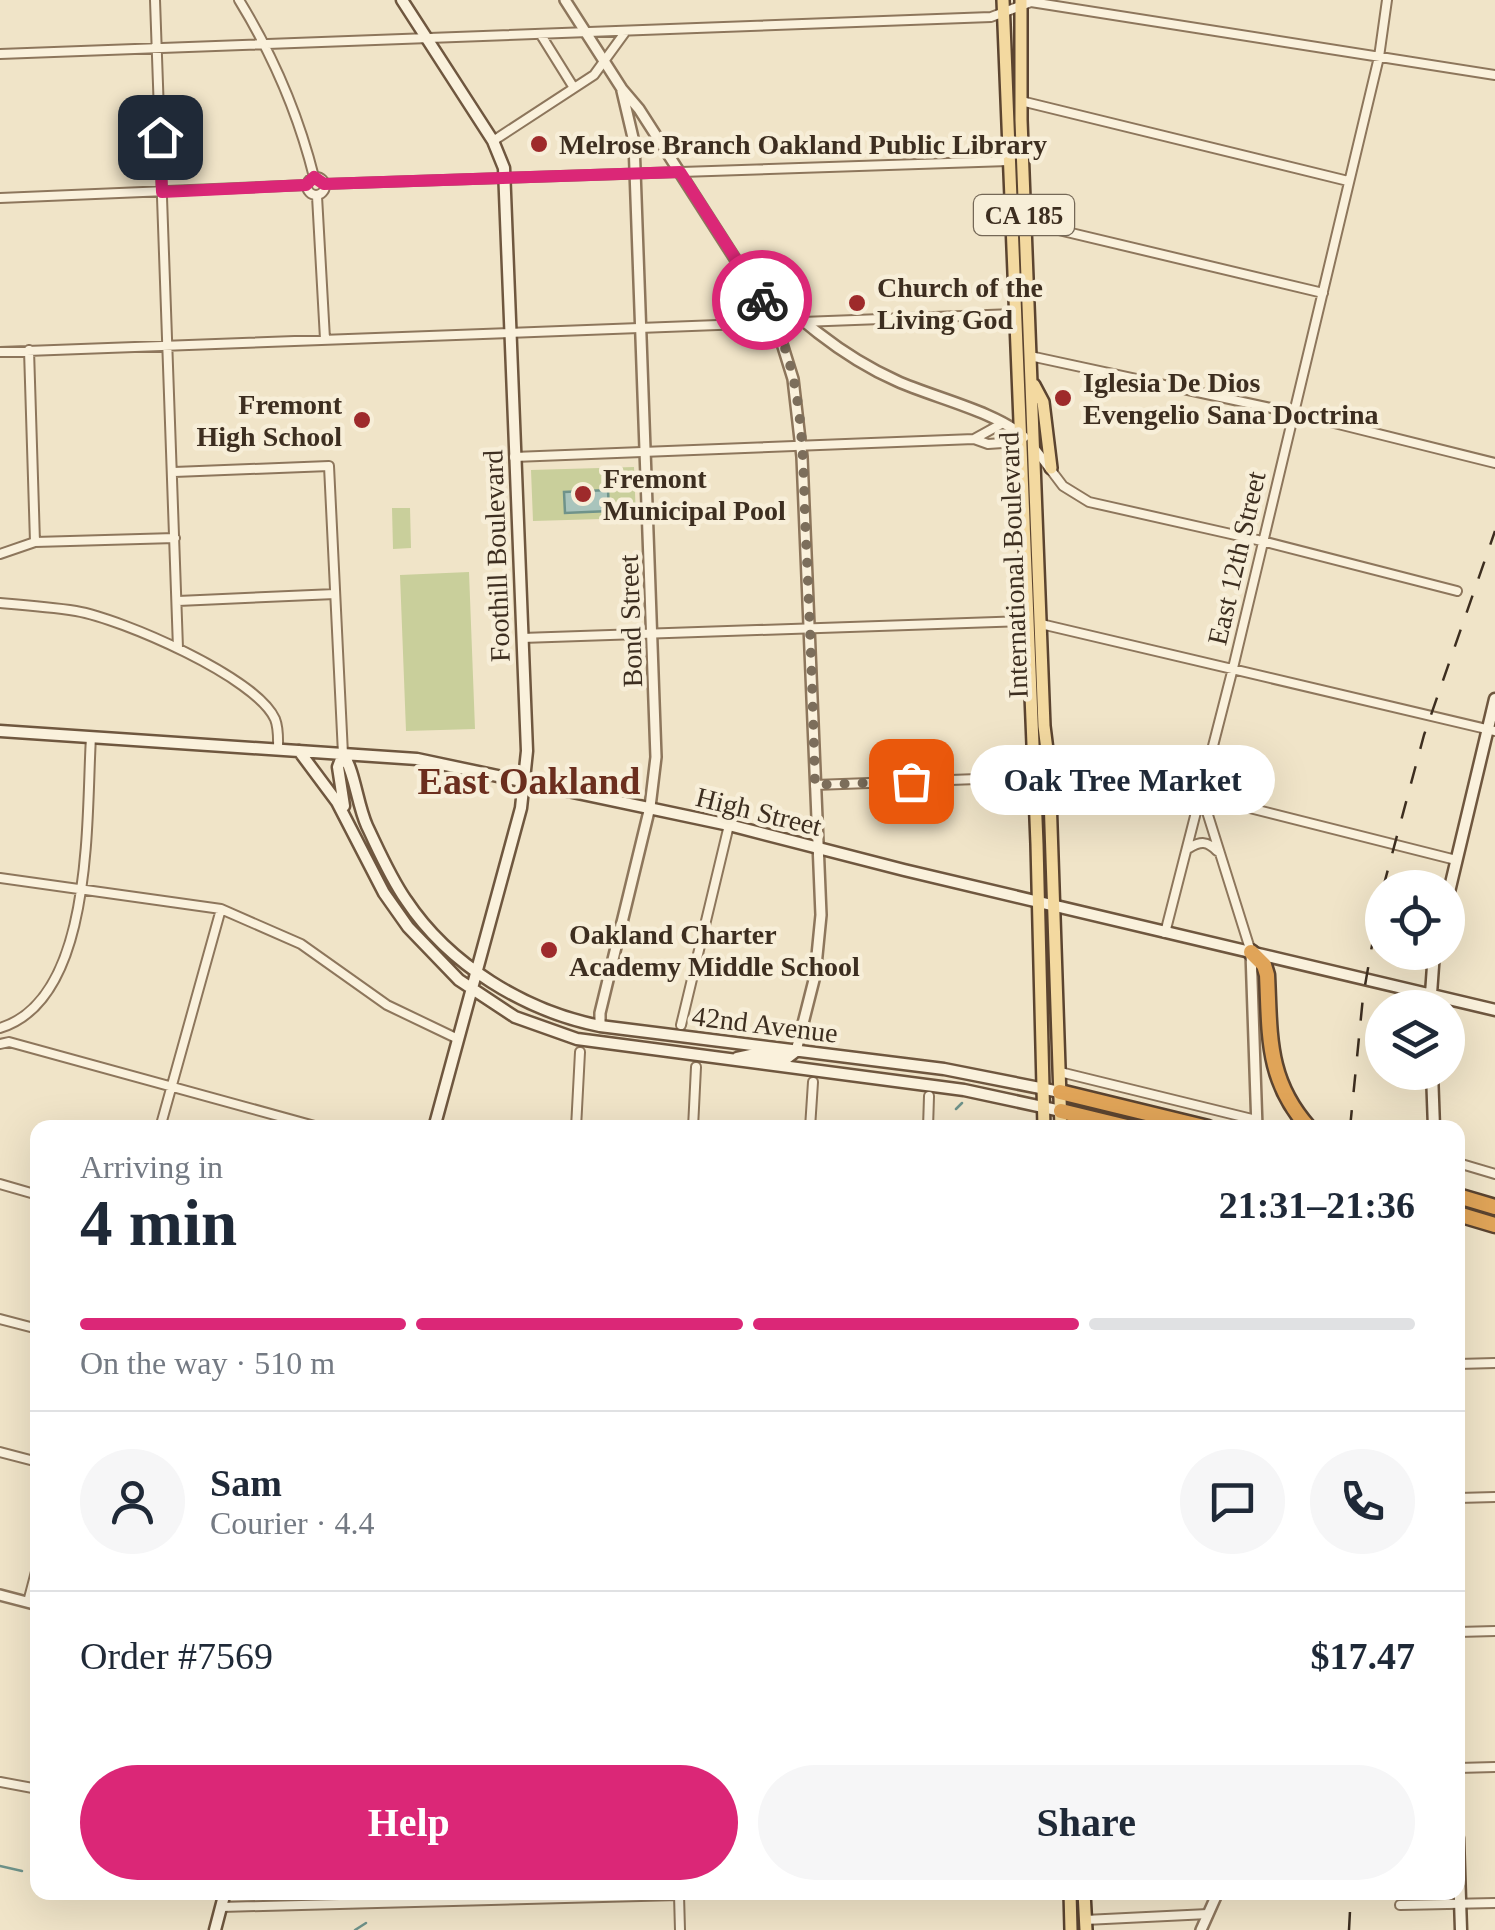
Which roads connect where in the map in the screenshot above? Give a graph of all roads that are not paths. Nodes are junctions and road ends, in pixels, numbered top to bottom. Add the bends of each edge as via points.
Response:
1 (155, 0) edge
2 (239, 0) edge
3 (402, 0) edge
4 (564, 0) edge
5 (1388, 0) edge
6 (1021, 3) edge
7 (1003, 6) edge
8 (626, 30) junction
9 (585, 32) junction
10 (541, 35) junction
11 (428, 40) junction
12 (266, 44) junction
13 (158, 48) junction
14 (0, 54) edge
15 (1379, 57) junction
16 (604, 61) junction
17 (1495, 75) edge
18 (574, 88) junction
19 (622, 88) junction
20 (1021, 102) junction
21 (493, 141) junction
22 (1008, 160) junction
23 (680, 172) junction
24 (635, 174) junction
25 (314, 177) junction
26 (505, 179) junction
27 (1348, 181) junction
28 (324, 184) junction
29 (306, 185) junction
30 (162, 192) junction
31 (317, 196) junction
32 (0, 198) edge
33 (1025, 222) junction
34 (736, 260) junction
35 (1323, 293) junction
36 (1014, 314) junction
37 (799, 320) junction
38 (775, 321) junction
39 (642, 326) junction
40 (510, 331) junction
41 (325, 339) junction
42 (168, 345) junction
43 (29, 350) junction
44 (0, 352) edge
45 (1030, 356) junction
46 (1031, 380) junction
47 (1294, 413) junction
48 (1003, 423) junction
49 (1019, 437) junction
50 (974, 439) junction
51 (801, 445) junction
52 (1034, 446) junction
53 (644, 453) junction
54 (514, 457) junction
55 (1495, 463) edge
56 (1051, 468) junction
57 (174, 472) junction
58 (175, 538) junction
59 (1262, 541) junction
60 (35, 542) junction
61 (0, 554) edge
62 (1456, 592) dead end
63 (334, 594) junction
64 (178, 601) junction
65 (0, 603) edge
66 (1026, 622) junction
67 (1040, 624) junction
68 (810, 629) junction
69 (654, 635) junction
70 (522, 638) junction
71 (178, 648) junction
72 (1234, 668) junction
73 (1495, 698) edge
74 (1491, 730) edge
75 (0, 731) edge
76 (91, 737) junction
77 (278, 750) junction
78 (299, 751) junction
79 (343, 754) junction
80 (1050, 766) junction
81 (1034, 777) junction
82 (526, 782) junction
83 (815, 785) junction
84 (1202, 796) junction
85 (650, 807) junction
86 (728, 825) junction
87 (353, 831) junction
88 (1189, 848) junction
89 (818, 849) junction
90 (1220, 854) junction
91 (1456, 860) junction
92 (1454, 870) edge
93 (0, 878) edge
94 (82, 888) junction
95 (1036, 902) junction
96 (1053, 906) junction
97 (220, 908) junction
98 (1165, 933) junction
99 (1251, 952) junction
100 (476, 970) junction
101 (471, 989) junction
102 (1412, 990) edge
103 (1465, 1003) edge
104 (1495, 1010) edge
105 (681, 1025) dead end
106 (600, 1026) junction
107 (4, 1027) edge
108 (458, 1039) junction
109 (5, 1043) edge
110 (624, 1047) junction
111 (796, 1051) junction
112 (580, 1052) dead end
113 (731, 1060) junction
114 (696, 1067) dead end
115 (1060, 1072) junction
116 (813, 1082) dead end
117 (172, 1087) junction
118 (1042, 1088) junction
119 (1433, 1090) edge
120 (1060, 1092) junction
121 (929, 1096) dead end
122 (1043, 1106) junction
123 (1061, 1111) junction
124 (162, 1120) edge
125 (293, 1120) edge
126 (436, 1120) edge
127 (576, 1120) edge
128 (694, 1120) edge
129 (811, 1120) edge
130 (928, 1120) edge
131 (1044, 1120) edge
132 (1061, 1120) edge
133 (1098, 1120) edge
134 (1175, 1120) edge
135 (1242, 1120) edge
136 (1257, 1120) edge
137 (1302, 1120) edge
138 (1434, 1120) edge
139 (1465, 1165) edge
140 (1495, 1174) edge
141 (0, 1184) edge
142 (30, 1192) edge
143 (1465, 1198) edge
144 (1495, 1207) edge
145 (1465, 1216) edge
146 (1495, 1225) edge
147 (0, 1319) edge
148 (30, 1327) edge
149 (1495, 1362) edge
150 (1465, 1364) edge
151 (0, 1452) edge
152 (30, 1460) edge
153 (1495, 1497) edge
154 (1465, 1498) edge
155 (0, 1594) edge
156 (30, 1603) edge
157 (1495, 1631) edge
158 (1465, 1632) edge
159 (1495, 1767) edge
160 (1465, 1768) edge
161 (0, 1782) edge
162 (30, 1788) edge
163 (223, 1900) edge
164 (468, 1900) edge
165 (679, 1900) edge
166 (1070, 1900) edge
167 (1084, 1900) edge
168 (1214, 1900) edge
169 (1460, 1900) edge
170 (1495, 1903) edge
171 (1460, 1904) junction
172 (1400, 1906) dead end
173 (221, 1907) junction
174 (1208, 1914) junction
175 (1085, 1925) edge
176 (214, 1930) edge
177 (680, 1930) edge
178 (1071, 1930) edge
179 (1201, 1930) edge
180 (1461, 1930) edge

1 - 13 street
2 - 12 street
3 - 11 main road, Foothill Boulevard
4 - 9 street
5 - 15 street, East 12th Street
6 - 7 street
6 - 15 street
6 - 20 main road, International Boulevard / CA 185
7 - 8 street via 990,17
7 - 22 main road, International Boulevard / CA 185
8 - 9 street
8 - 16 street
9 - 10 street
9 - 16 street
10 - 11 street
10 - 18 street
11 - 12 street
11 - 21 main road, Foothill Boulevard
12 - 13 street
12 - 25 street via 299,119
13 - 14 street
13 - 30 street
15 - 17 street
15 - 27 street, East 12th Street
16 - 18 street
16 - 19 street
18 - 21 street
19 - 23 street
19 - 24 street, Bond Street
20 - 27 street
20 - 33 main road, International Boulevard / CA 185
21 - 26 main road, Foothill Boulevard
22 - 23 street
22 - 36 main road, International Boulevard / CA 185
23 - 24 street
23 - 34 street
24 - 26 street
24 - 39 street, Bond Street
25 - 28 street
25 - 29 street
26 - 28 street
26 - 40 main road, Foothill Boulevard
27 - 35 street, East 12th Street
28 - 31 street
29 - 30 street
29 - 31 street
30 - 32 street
30 - 42 street
31 - 41 street
33 - 35 street
33 - 45 main road, International Boulevard / CA 185
34 - 37 street
34 - 38 street
35 - 47 street, East 12th Street
36 - 37 street
36 - 49 main road, International Boulevard / CA 185
37 - 38 street
37 - 48 street via 896,381
38 - 39 street
38 - 51 street via 793,379
39 - 40 street
39 - 53 street, Bond Street
40 - 41 street
40 - 54 main road, Foothill Boulevard
41 - 42 street
42 - 43 street
42 - 57 street
43 - 44 street
43 - 60 street
45 - 46 main road, International Boulevard / CA 185
45 - 47 street
46 - 52 main road, International Boulevard / CA 185
46 - 56 main road via 1043,402
47 - 55 street
47 - 59 street, East 12th Street
48 - 49 street
48 - 50 street
49 - 50 street via 988,444
49 - 52 street
49 - 66 main road, International Boulevard / CA 185
50 - 51 street
51 - 53 street
51 - 68 street
52 - 56 street
52 - 67 main road, International Boulevard / CA 185
53 - 54 street
53 - 69 street, Bond Street
54 - 70 main road, Foothill Boulevard
56 - 59 street via 1063,486 1089,502
57 - 58 street
57 - 63 street via 329,466
58 - 60 street
58 - 64 street
59 - 62 street
59 - 72 street, East 12th Street
60 - 61 street
63 - 64 street
63 - 79 street
64 - 71 street
65 - 71 street via 80,612
66 - 68 street
66 - 81 main road, International Boulevard / CA 185
67 - 72 street
67 - 80 main road, International Boulevard / CA 185
68 - 69 street
68 - 83 street
69 - 70 street
69 - 85 street, Bond Street
70 - 82 main road, Foothill Boulevard
71 - 77 street via 255,695 275,719
72 - 74 street
72 - 84 street, East 12th Street
73 - 74 main road
74 - 91 main road
75 - 76 main road, High Street
76 - 77 main road, High Street
76 - 94 street
77 - 78 main road, High Street
78 - 79 main road, High Street
78 - 87 main road
79 - 82 main road, High Street via 417,758
79 - 87 main road via 338,782
79 - 100 main road, 42nd Avenue via 396,885 431,932
80 - 84 street
80 - 96 main road, International Boulevard / CA 185
81 - 83 street
81 - 95 main road, International Boulevard / CA 185
82 - 85 main road, High Street
82 - 100 main road, Foothill Boulevard
83 - 89 street
84 - 88 street, East 12th Street
84 - 90 street
84 - 91 street
85 - 86 main road, High Street
85 - 106 street, Bond Street
86 - 89 main road, High Street
86 - 105 street
87 - 101 main road, 42nd Avenue via 408,927
88 - 90 street via 1208,843
88 - 98 street, East 12th Street
89 - 95 main road, High Street
89 - 111 street via 820,947
90 - 99 street
91 - 92 main road
93 - 94 street
94 - 97 street
94 - 107 street via 72,945 58,973 39,1001
95 - 96 main road, High Street
95 - 118 main road, International Boulevard / CA 185
96 - 98 main road, High Street
96 - 115 main road, International Boulevard / CA 185
97 - 108 street via 301,944 386,1005
97 - 117 street
98 - 99 main road, High Street
99 - 102 main road, High Street
99 - 136 street
99 - 137 highway via 1267,975 1279,1084
100 - 101 main road, Foothill Boulevard
100 - 106 main road, 42nd Avenue via 534,1006
101 - 108 main road, Foothill Boulevard
101 - 110 main road, 42nd Avenue via 534,1025
103 - 104 main road, High Street
106 - 110 main road via 605,1038
106 - 111 main road, 42nd Avenue
107 - 109 street
108 - 126 main road, Foothill Boulevard
109 - 117 street
110 - 113 main road, 42nd Avenue
111 - 113 main road via 787,1058
111 - 118 main road, 42nd Avenue via 956,1070
112 - 127 street
113 - 122 main road, 42nd Avenue
114 - 128 street
115 - 120 main road, International Boulevard / CA 185
115 - 135 street
116 - 129 street
117 - 124 street
117 - 125 street
118 - 120 main road, 42nd Avenue
118 - 122 main road, International Boulevard / CA 185
119 - 138 main road
120 - 123 main road, International Boulevard
120 - 134 highway
121 - 130 street
122 - 123 main road, 42nd Avenue
122 - 131 main road, International Boulevard
123 - 132 main road, International Boulevard
123 - 133 highway
139 - 140 street
141 - 142 street
143 - 144 highway
145 - 146 highway
147 - 148 street
149 - 150 street
151 - 152 street
153 - 154 street
155 - 156 street
157 - 158 street
159 - 160 street
161 - 162 street
163 - 173 main road
164 - 173 street
165 - 177 street
166 - 178 main road
167 - 175 main road
168 - 174 street
169 - 171 main road
170 - 171 street
171 - 172 street
171 - 180 main road
173 - 176 main road
174 - 175 street
174 - 179 street

